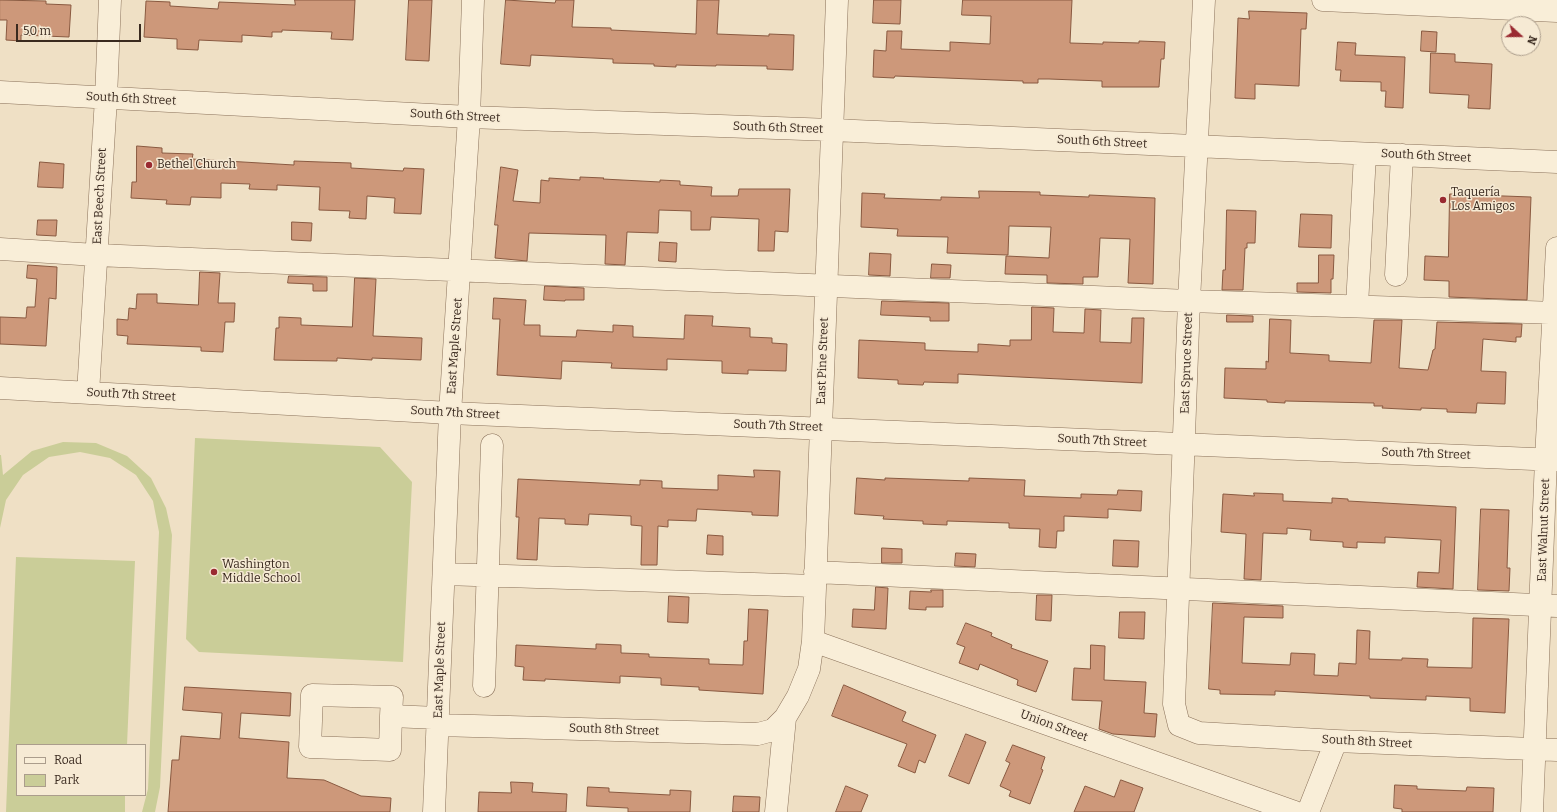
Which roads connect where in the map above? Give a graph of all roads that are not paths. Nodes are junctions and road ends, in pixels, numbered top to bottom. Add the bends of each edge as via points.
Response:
1 (110, 0) edge
2 (473, 0) edge
3 (837, 0) edge
4 (1204, 0) edge
5 (1322, 0) edge
6 (1557, 10) edge
7 (0, 92) edge
8 (106, 98) junction
9 (469, 117) junction
10 (832, 130) junction
11 (1196, 146) junction
12 (1365, 154) junction
13 (1402, 155) junction
14 (1557, 162) edge
15 (1557, 248) edge
16 (0, 249) edge
17 (96, 255) junction
18 (459, 270) junction
19 (1396, 275) dead end
20 (826, 286) junction
21 (1189, 301) junction
22 (1358, 306) junction
23 (1555, 313) edge
24 (0, 388) edge
25 (88, 393) junction
26 (450, 413) junction
27 (821, 428) junction
28 (1184, 444) junction
29 (492, 445) dead end
30 (1552, 460) edge
31 (444, 574) junction
32 (488, 576) junction
33 (815, 579) junction
34 (1178, 588) junction
35 (1549, 606) edge
36 (813, 640) junction
37 (484, 686) dead end
38 (391, 716) dead end
39 (785, 718) junction
40 (438, 721) junction
41 (1179, 725) joint
42 (1336, 741) junction
43 (1535, 750) junction
44 (1557, 750) edge
45 (434, 812) edge
46 (776, 812) edge
47 (1295, 812) edge
48 (1308, 812) edge
49 (1532, 812) edge

1 - 8 street, East Beech Street
2 - 9 street, East Maple Street
3 - 10 street, East Pine Street
4 - 11 street, East Spruce Street
5 - 6 street
7 - 8 street, South 6th Street
8 - 9 street, South 6th Street
8 - 17 street, East Beech Street
9 - 10 street, South 6th Street
9 - 18 street, East Maple Street
10 - 11 street, South 6th Street
10 - 20 street, East Pine Street
11 - 12 street, South 6th Street
11 - 21 street, East Spruce Street
12 - 13 street, South 6th Street
12 - 22 street
13 - 14 street, South 6th Street
13 - 19 street
15 - 23 street, East Walnut Street
16 - 17 street
17 - 18 street
17 - 25 street, East Beech Street
18 - 20 street
18 - 26 street, East Maple Street
20 - 21 street
20 - 27 street, East Pine Street
21 - 22 street
21 - 28 street, East Spruce Street
22 - 23 street
23 - 30 street, East Walnut Street
24 - 25 street, South 7th Street
25 - 26 street, South 7th Street
26 - 27 street, South 7th Street
26 - 31 street, East Maple Street
27 - 28 street, South 7th Street
27 - 33 street, East Pine Street
28 - 30 street, South 7th Street
28 - 34 street, East Spruce Street
29 - 32 street
30 - 35 street, East Walnut Street
31 - 32 street
31 - 40 street, East Maple Street
32 - 33 street
32 - 37 street
33 - 34 street
33 - 36 street, East Pine Street
34 - 35 street
34 - 41 street, East Spruce Street via 1174,704
35 - 43 street, East Walnut Street
36 - 39 street, East Pine Street via 809,669
36 - 47 street, Union Street
38 - 40 street, South 8th Street
39 - 40 street, South 8th Street via 773,730 758,734
39 - 46 street, East Pine Street
40 - 45 street, East Maple Street
41 - 42 street, South 8th Street via 1199,733
42 - 43 street, South 8th Street
42 - 48 street
43 - 44 street, South 8th Street
43 - 49 street, East Walnut Street

